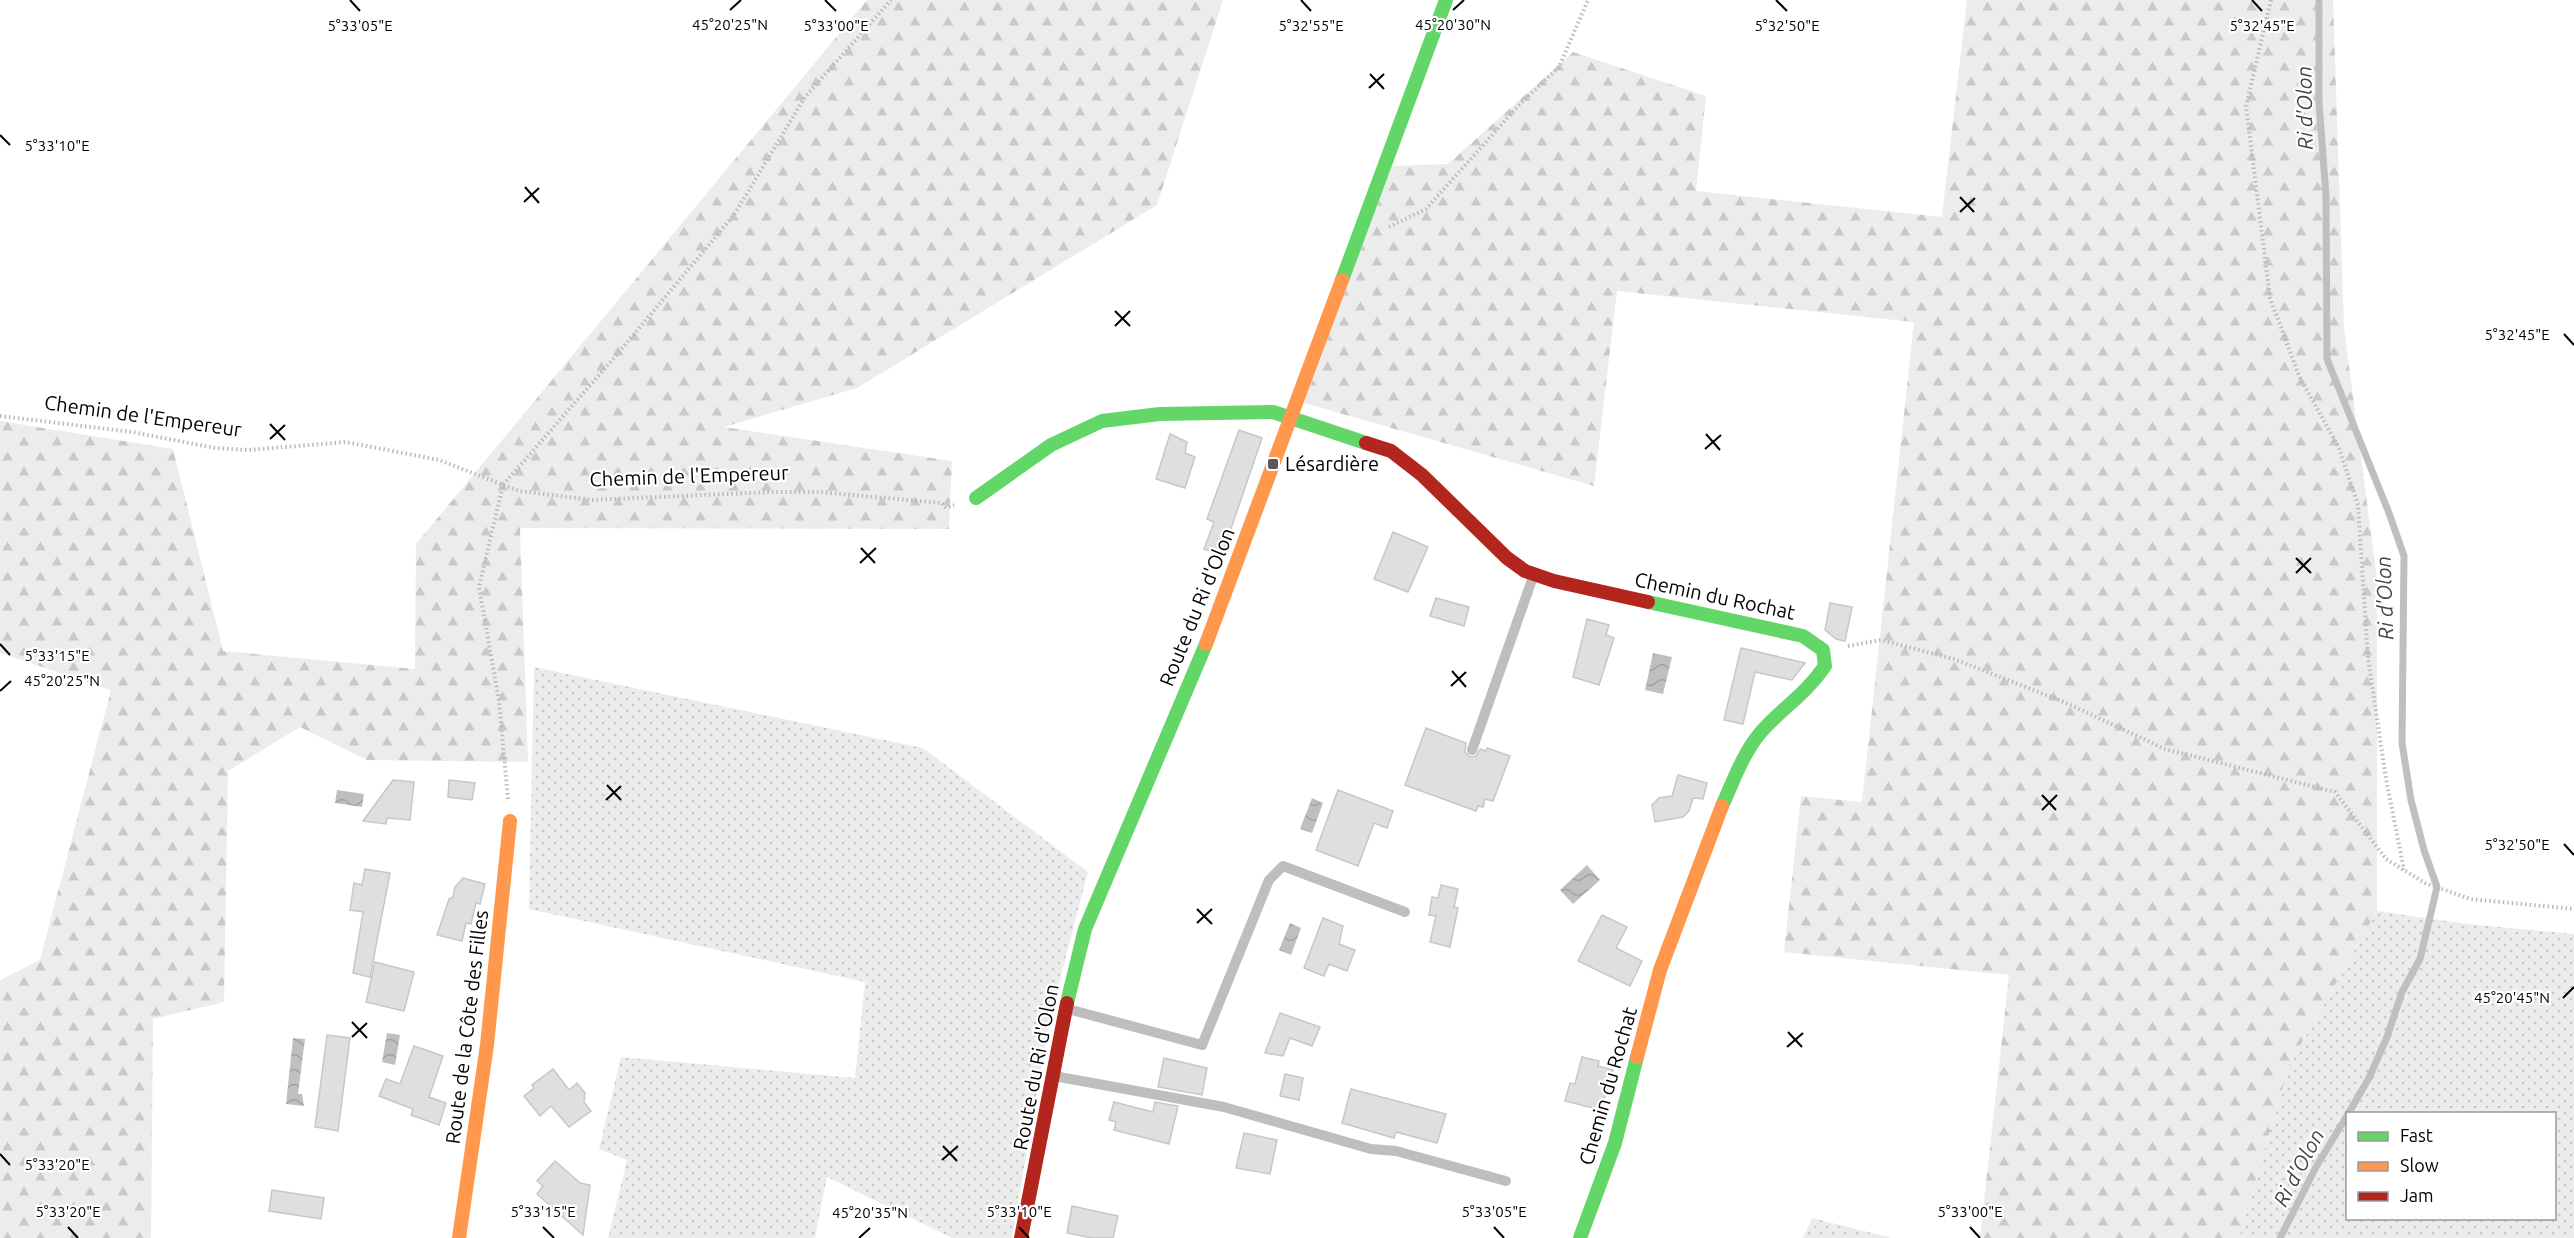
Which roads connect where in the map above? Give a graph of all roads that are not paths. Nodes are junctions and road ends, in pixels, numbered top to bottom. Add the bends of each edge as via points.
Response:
1 (1446, 0) edge
2 (1289, 419) junction
3 (976, 498) road end
4 (1534, 574) junction
5 (1472, 750) dead end
6 (510, 821) road end
7 (1406, 912) dead end
8 (1066, 1008) junction
9 (1053, 1076) junction
10 (1506, 1181) dead end
11 (459, 1238) edge
12 (1021, 1238) edge
13 (1580, 1238) edge

1 - 2 street, Route du Ri d'Olon
2 - 3 street via 1273,412 1160,414 1102,421 1051,444
2 - 4 street, Chemin du Rochat via 1391,451 1422,475 1507,558
2 - 8 street, Route du Ri d'Olon via 1213,627 1085,929
4 - 5 lane
4 - 13 street, Chemin du Rochat via 1803,636 1823,650 1825,666 1812,685 1760,733 1716,820 1660,970 1615,1143
6 - 11 street, Route de la Côte des Filles via 487,1045
7 - 8 lane via 1284,866 1269,880 1202,1045
8 - 9 street, Route du Ri d'Olon
9 - 10 lane via 1224,1107 1371,1149 1396,1151
9 - 12 street, Route du Ri d'Olon

